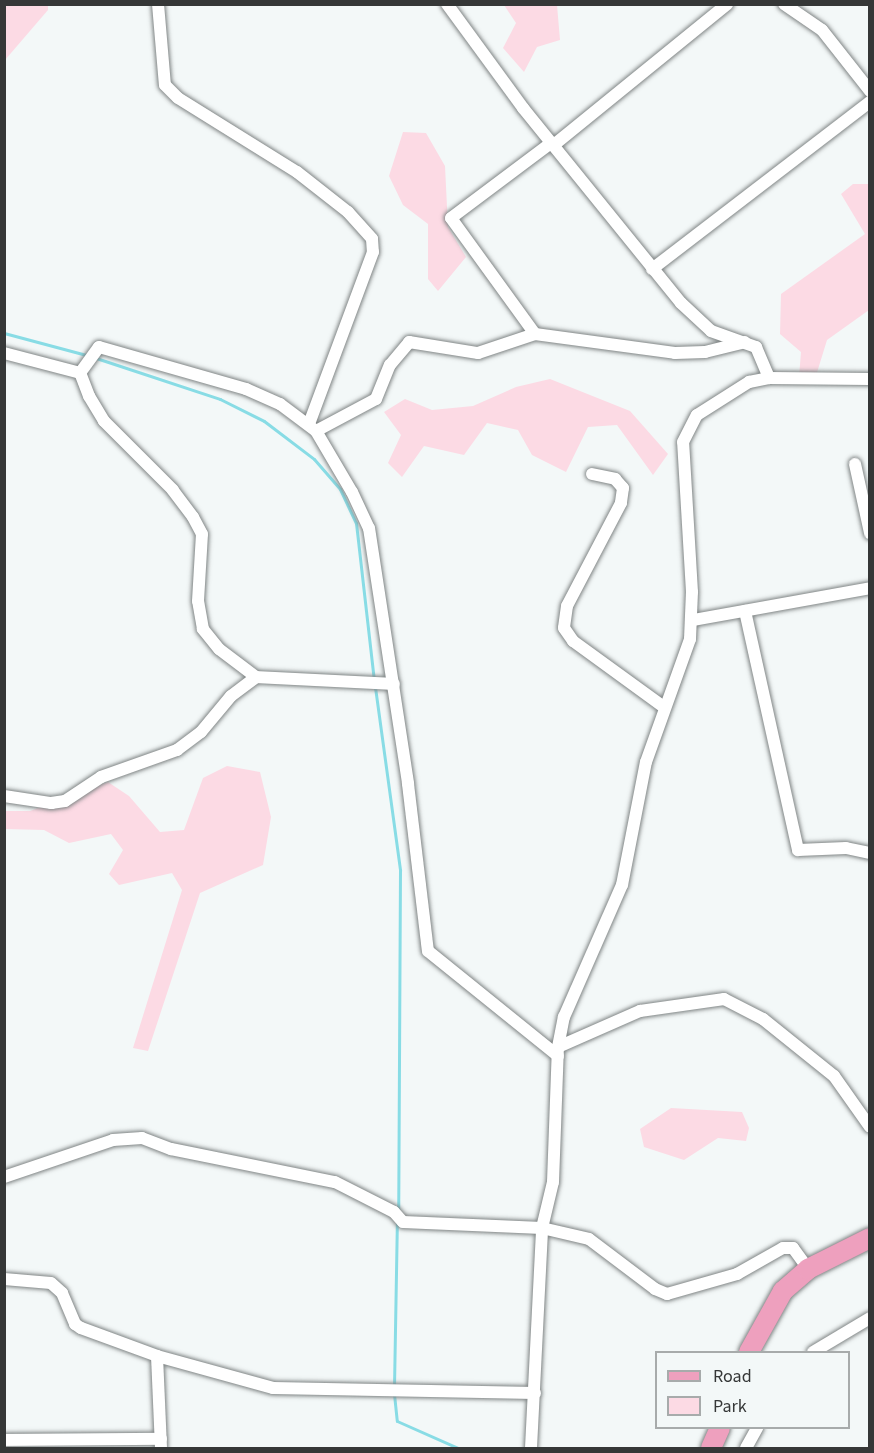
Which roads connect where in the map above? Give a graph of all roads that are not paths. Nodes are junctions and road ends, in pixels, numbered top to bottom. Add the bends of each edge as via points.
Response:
1 (158, 4) edge
2 (447, 4) edge
3 (727, 4) edge
4 (784, 4) edge
5 (870, 92) edge
6 (870, 102) edge
7 (553, 144) junction
8 (652, 269) junction
9 (535, 334) junction
10 (747, 342) junction
11 (4, 353) edge
12 (80, 373) junction
13 (769, 378) junction
14 (870, 379) edge
15 (312, 427) junction
16 (855, 465) dead end
17 (592, 474) dead end
18 (870, 533) edge
19 (870, 588) edge
20 (745, 611) junction
21 (693, 620) junction
22 (256, 677) junction
23 (394, 684) junction
24 (664, 706) junction
25 (4, 796) edge
26 (870, 853) edge
27 (558, 1052) junction
28 (870, 1127) edge
29 (4, 1177) edge
30 (542, 1228) junction
31 (870, 1238) edge
32 (808, 1269) junction
33 (4, 1279) edge
34 (870, 1318) edge
35 (750, 1351) edge
36 (816, 1351) edge
37 (157, 1356) junction
38 (535, 1393) junction
39 (720, 1429) edge
40 (756, 1429) edge
41 (4, 1440) edge
42 (161, 1444) edge
43 (531, 1449) edge
44 (711, 1449) edge
45 (746, 1449) edge

1 - 15 street via 165,85 178,98 297,172 348,212 372,238 373,252
2 - 7 street
3 - 7 street
4 - 5 street via 822,30
6 - 8 street
7 - 8 street
7 - 9 street via 452,218
8 - 10 street via 699,322 721,335
9 - 10 street via 675,352 705,352
9 - 15 street via 478,353 409,342 390,365 376,399
10 - 13 street via 762,356
11 - 12 street
12 - 15 street via 99,347 246,389 280,404
12 - 22 street via 104,421 173,490 193,517 201,534 198,601 203,629 219,649
13 - 14 street
13 - 21 street via 735,387 687,427 683,442
15 - 23 street via 369,528
16 - 18 street
17 - 24 street via 615,478 623,488 621,503 567,606 564,628 573,641
19 - 20 street
20 - 21 street
20 - 26 street via 798,850 846,848
21 - 24 street via 682,666
22 - 23 street
22 - 25 street via 231,696 201,732 177,750 101,777 65,801 51,803
23 - 27 street via 428,951
24 - 27 street via 635,802 622,885 564,1017
27 - 28 street via 640,1011 724,999 763,1019 834,1076
27 - 30 street via 553,1182
29 - 30 street via 113,1140 142,1138 171,1149 335,1182 394,1212 403,1222
30 - 32 street via 589,1239 667,1294 737,1274 783,1248 793,1248
30 - 38 street
31 - 32 main road
32 - 35 main road via 771,1307
33 - 37 street via 51,1283 62,1293 75,1324
34 - 36 street
37 - 38 street via 273,1388
37 - 42 street
38 - 43 street
39 - 44 main road
40 - 45 street
41 - 42 street

